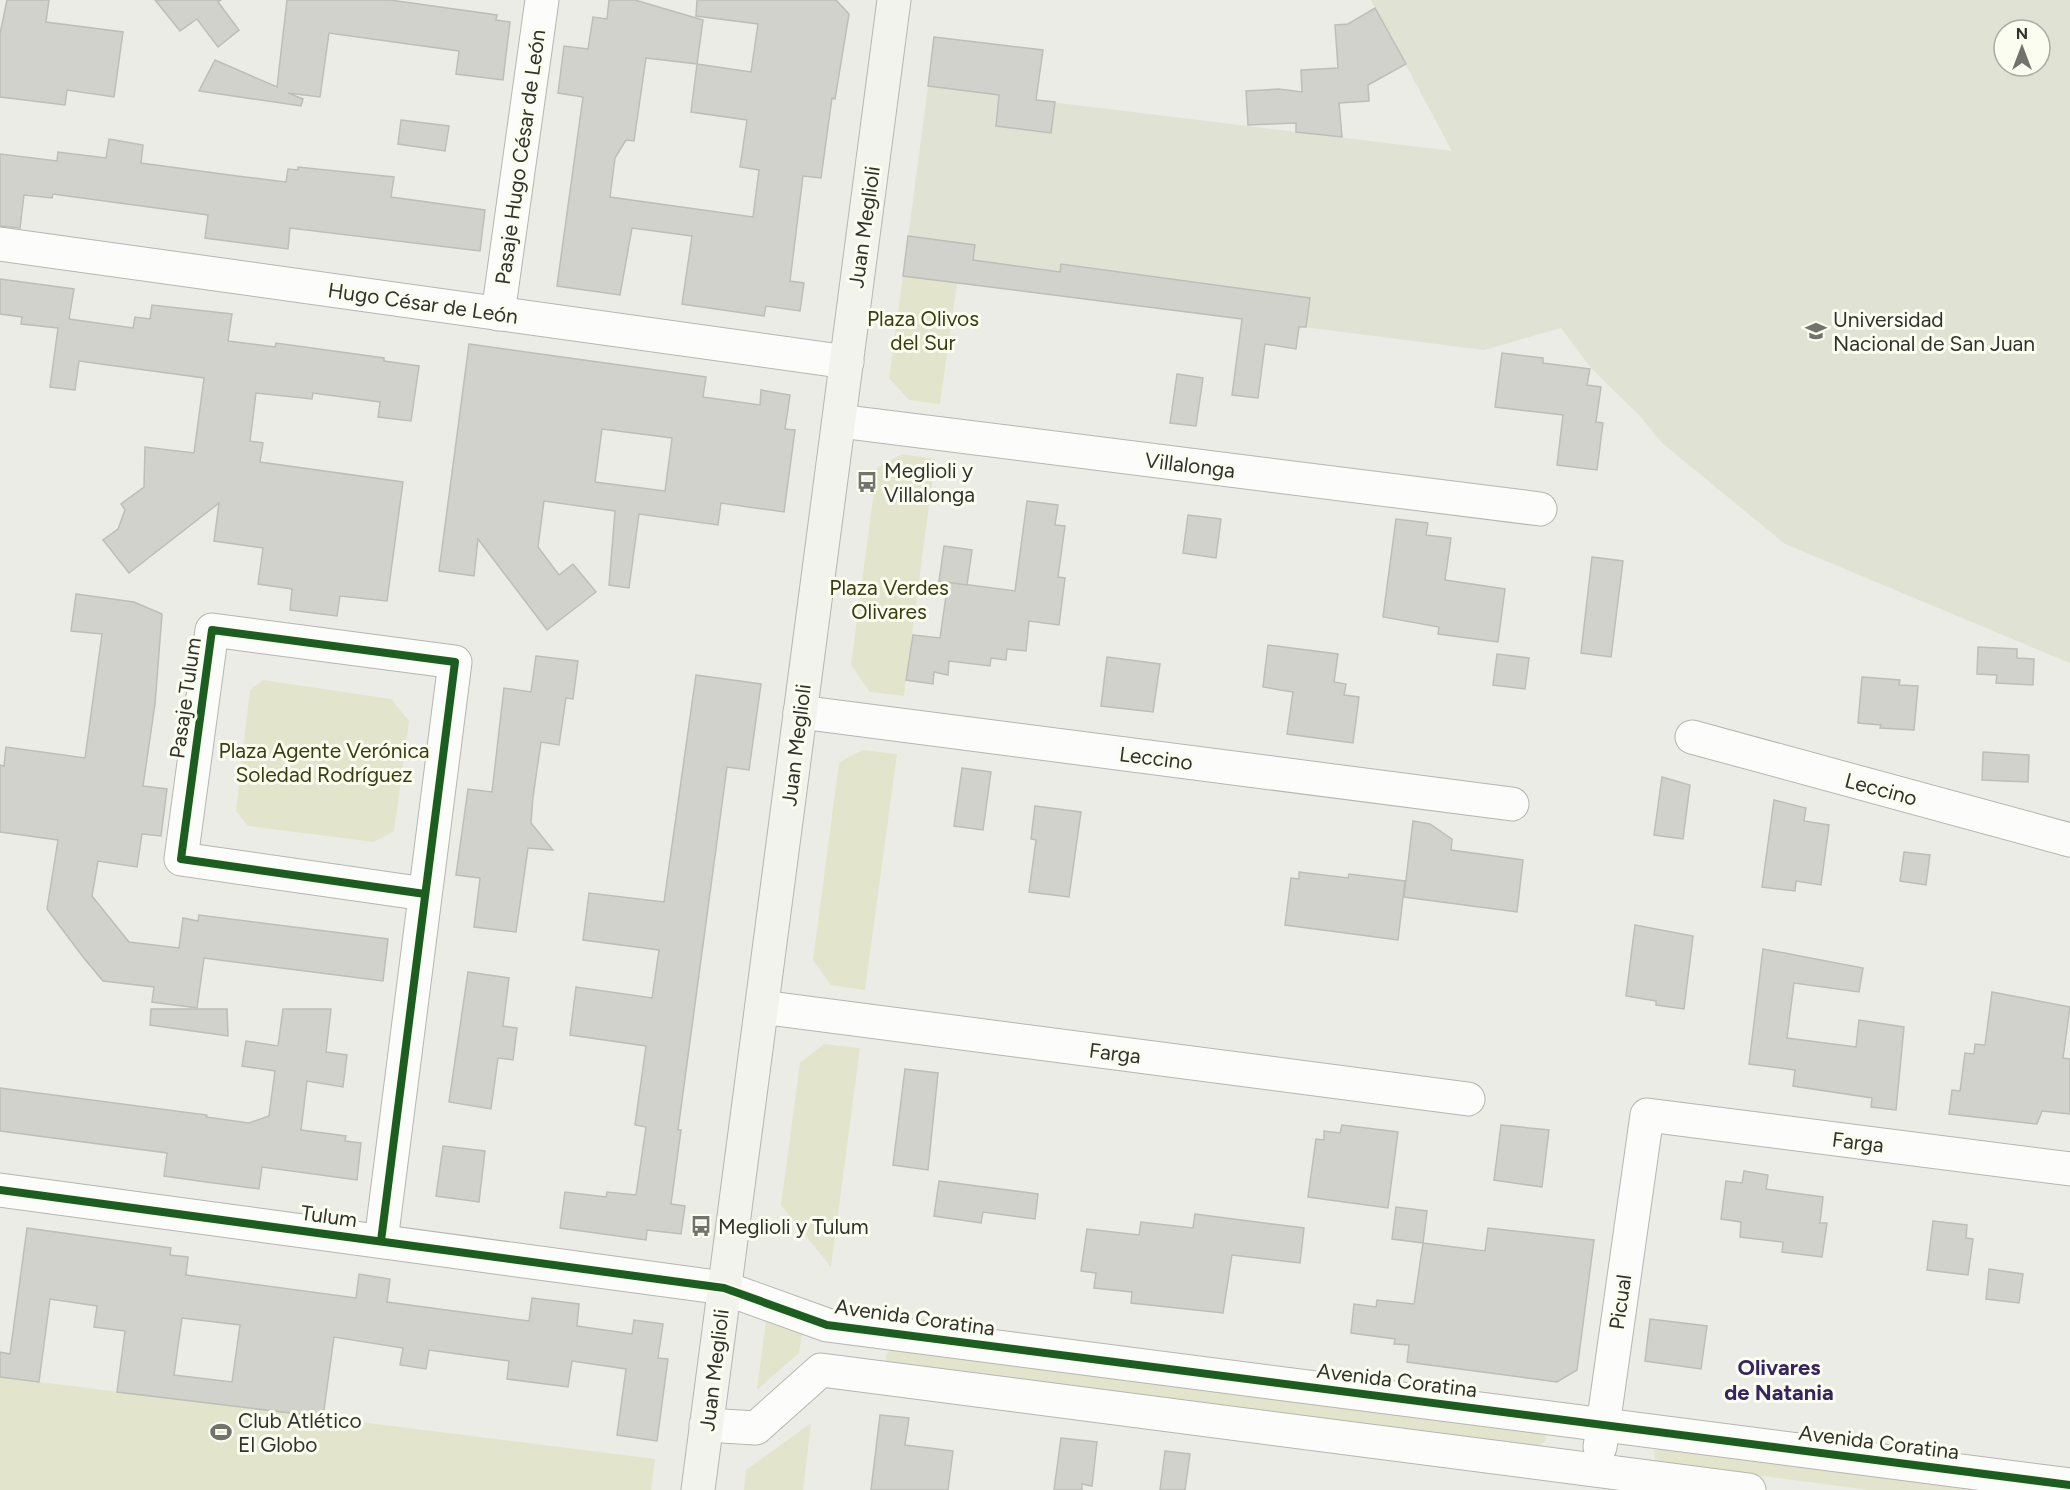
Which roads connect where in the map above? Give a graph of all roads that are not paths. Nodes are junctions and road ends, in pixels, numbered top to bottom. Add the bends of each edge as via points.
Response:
1 (542, 0) edge
2 (894, 0) edge
3 (0, 244) edge
4 (498, 314) junction
5 (847, 362) junction
6 (839, 421) junction
7 (1540, 509) dead end
8 (801, 712) junction
9 (1692, 737) dead end
10 (1512, 804) dead end
11 (2070, 840) edge
12 (424, 894) junction
13 (762, 1007) junction
14 (1468, 1099) dead end
15 (1647, 1115) joint
16 (2070, 1168) edge
17 (0, 1190) edge
18 (381, 1241) junction
19 (724, 1287) junction
20 (827, 1325) junction
21 (821, 1370) junction
22 (706, 1425) junction
23 (1603, 1425) junction
24 (1596, 1480) edge
25 (2070, 1485) edge
26 (698, 1490) edge
27 (1749, 1490) edge

1 - 4 street, Pasaje Hugo César de León
2 - 5 main road, Juan Meglioli
3 - 4 street, Hugo César de León
4 - 5 street, Hugo César de León
5 - 6 main road, Juan Meglioli
6 - 7 street, Villalonga
6 - 8 main road, Juan Meglioli
8 - 10 street, Leccino
8 - 13 main road, Juan Meglioli
9 - 11 street, Leccino
12 - 12 street, Pasaje Tulum via 455,662 212,630 181,859
12 - 18 street, Pasaje Tulum
13 - 14 street, Farga
13 - 19 main road, Juan Meglioli
15 - 16 street, Farga
15 - 23 street, Picual
17 - 18 street, Tulum
18 - 19 street, Tulum
19 - 20 street, Avenida Coratina
19 - 22 main road, Juan Meglioli
20 - 21 street
20 - 23 street, Avenida Coratina
21 - 22 street via 756,1428
21 - 24 street
22 - 26 main road, Juan Meglioli
23 - 24 street, Picual
23 - 25 street, Avenida Coratina
24 - 27 street

